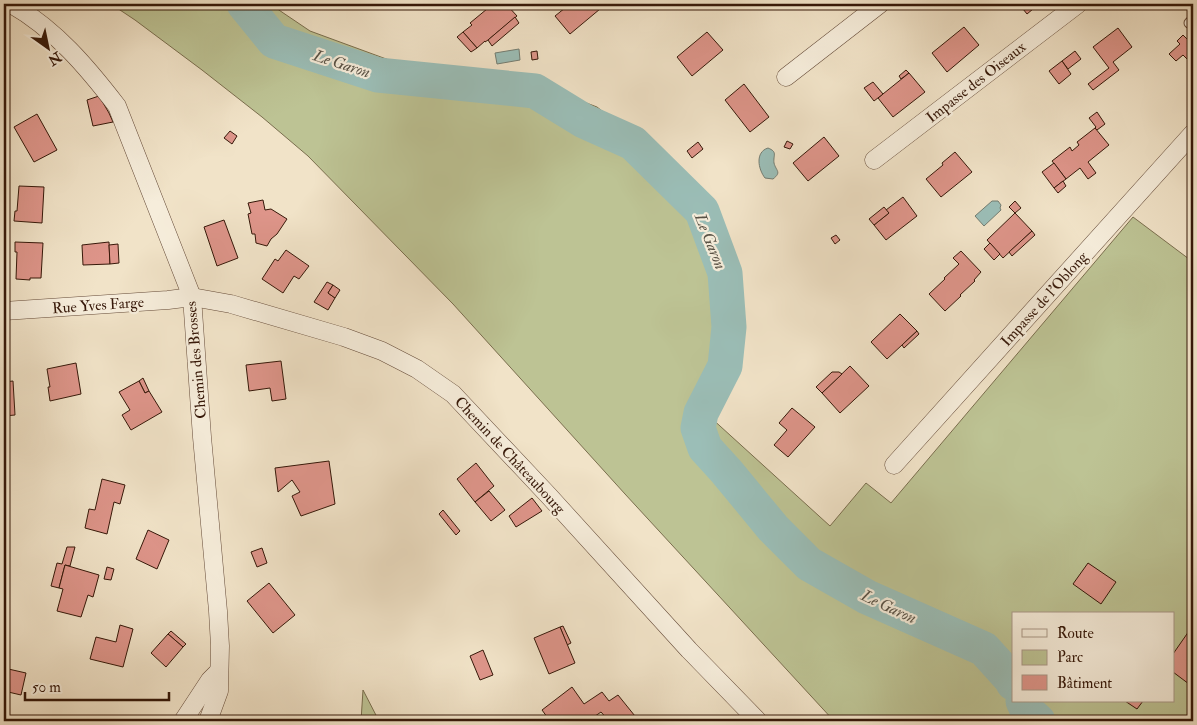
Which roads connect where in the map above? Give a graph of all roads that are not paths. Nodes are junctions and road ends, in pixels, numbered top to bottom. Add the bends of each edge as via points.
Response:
1 (11, 4) edge
2 (880, 4) edge
3 (1078, 4) edge
4 (786, 77) dead end
5 (1193, 134) edge
6 (874, 160) dead end
7 (192, 297) junction
8 (4, 312) edge
9 (894, 465) dead end
10 (219, 671) junction
11 (184, 721) edge
12 (208, 721) edge
13 (758, 721) edge

1 - 7 street, Chemin des Brosses via 48,28 117,106
2 - 4 street
3 - 6 street, Impasse des Oiseaux
5 - 9 street, Impasse de l'Oblong
7 - 8 street, Rue Yves Farge
7 - 10 street, Chemin des Brosses via 218,611
7 - 13 street, Chemin de Châteaubourg via 231,304 344,336 382,351 453,394 688,650
10 - 11 street
10 - 12 street, Chemin des Brosses via 219,691

